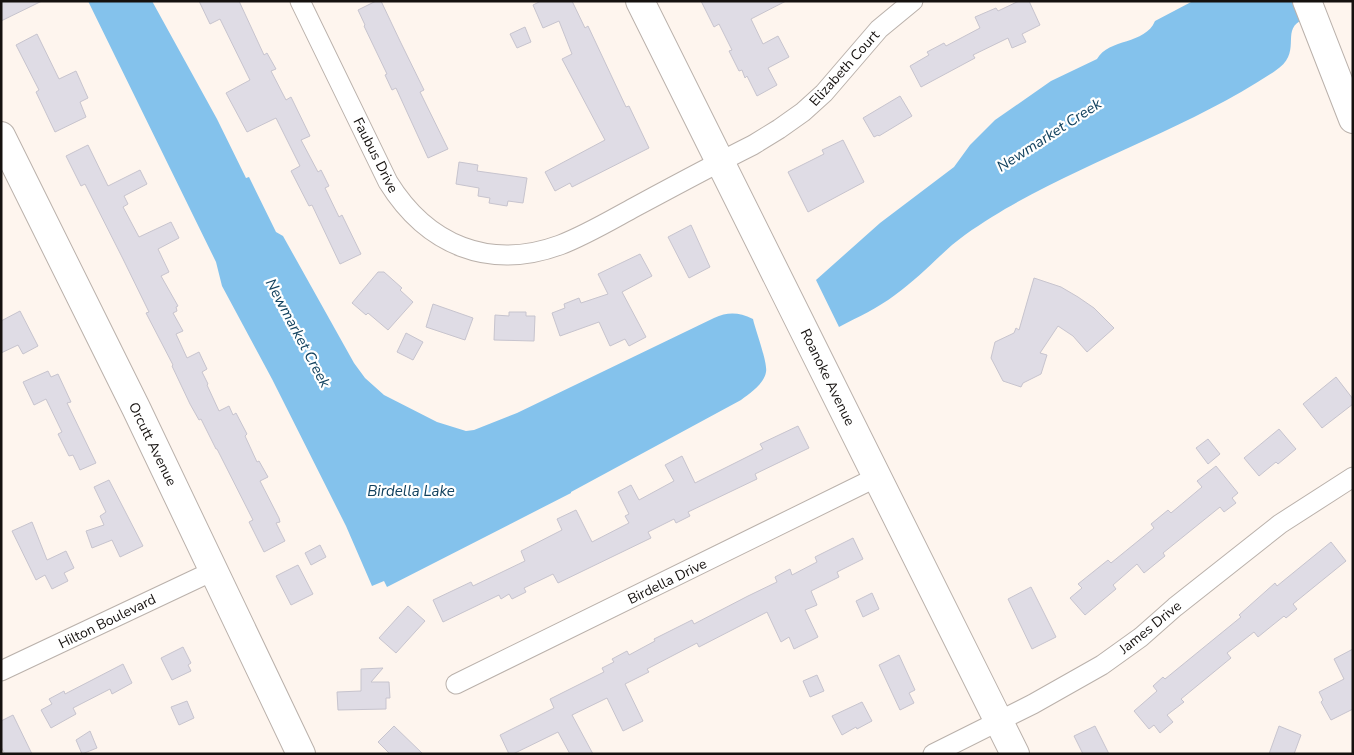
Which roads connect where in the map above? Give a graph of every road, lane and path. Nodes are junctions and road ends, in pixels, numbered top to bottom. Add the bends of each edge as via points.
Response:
1 (300, 1) edge
2 (640, 1) edge
3 (913, 1) edge
4 (1307, 1) edge
5 (1353, 119) edge
6 (1, 136) edge
7 (721, 161) junction
8 (1, 168) edge
9 (30, 194) junction
10 (877, 477) junction
11 (1353, 477) edge
12 (214, 571) junction
13 (1, 671) edge
14 (456, 684) dead end
15 (1000, 721) junction
16 (301, 754) edge
17 (933, 754) edge
18 (1015, 754) edge

1 - 7 street, Faubus Drive via 396,195 415,217 440,237 462,248 508,255 544,250 577,237
2 - 7 street, Roanoke Avenue
3 - 7 street, Elizabeth Court via 879,29 824,93 803,112
4 - 5 street
6 - 9 street, Orcutt Avenue
7 - 10 street, Roanoke Avenue
8 - 9 street
9 - 12 street, Orcutt Avenue
10 - 14 street, Birdella Drive
10 - 15 street, Roanoke Avenue
11 - 15 street, James Drive via 1280,524 1102,665
12 - 13 street, Hilton Boulevard
12 - 16 street, Orcutt Avenue
15 - 17 street, James Drive
15 - 18 street, Roanoke Avenue

